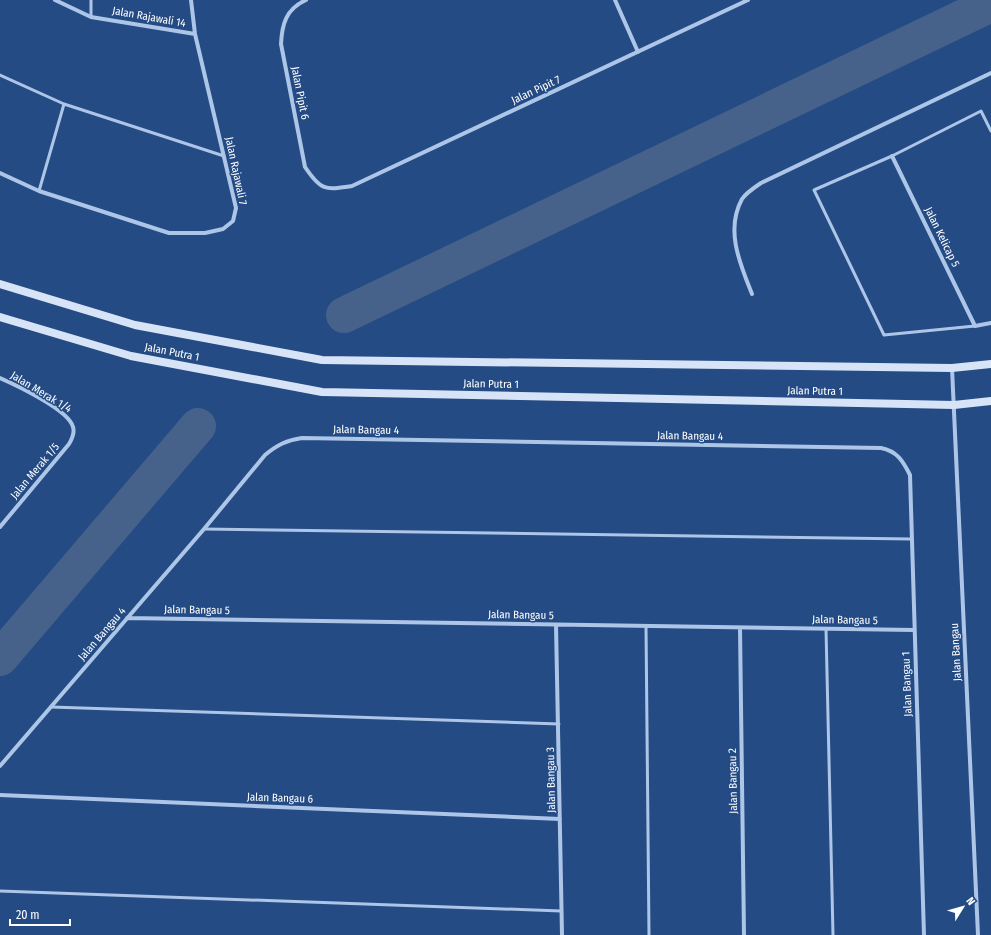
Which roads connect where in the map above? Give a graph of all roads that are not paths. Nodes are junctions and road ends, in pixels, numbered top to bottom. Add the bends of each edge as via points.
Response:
1 (55, 0) edge
2 (91, 0) edge
3 (190, 0) edge
4 (306, 0) edge
5 (615, 0) edge
6 (748, 0) edge
7 (91, 17) junction
8 (195, 34) junction
9 (638, 52) junction
10 (991, 73) edge
11 (0, 75) edge
12 (64, 104) junction
13 (991, 131) edge
14 (224, 156) junction
15 (892, 156) junction
16 (0, 173) edge
17 (329, 189) joint
18 (39, 191) junction
19 (0, 284) edge
20 (752, 294) dead end
21 (0, 317) edge
22 (991, 323) edge
23 (975, 326) junction
24 (991, 364) edge
25 (952, 368) junction
26 (0, 378) edge
27 (991, 401) edge
28 (954, 405) junction
29 (69, 444) joint
30 (880, 448) joint
31 (0, 527) edge
32 (204, 529) junction
33 (912, 539) junction
34 (127, 618) junction
35 (556, 625) junction
36 (646, 626) junction
37 (740, 628) junction
38 (826, 629) junction
39 (914, 630) junction
40 (51, 706) junction
41 (559, 724) junction
42 (0, 766) edge
43 (0, 795) edge
44 (560, 819) junction
45 (0, 891) edge
46 (561, 911) junction
47 (562, 935) edge
48 (649, 935) edge
49 (744, 935) edge
50 (833, 935) edge
51 (924, 935) edge
52 (978, 935) edge

1 - 7 street, Jalan Rajawali 14
2 - 7 lane
3 - 8 street, Jalan Rajawali 7
4 - 17 street, Jalan Pipit 6 via 289,12 282,27 281,44 306,167 314,180
5 - 9 street
6 - 9 street, Jalan Pipit 7
7 - 8 street, Jalan Rajawali 14
8 - 14 street, Jalan Rajawali 7
9 - 17 street, Jalan Pipit 7 via 352,186
10 - 20 street via 761,183 743,198 737,212 734,231 738,259
11 - 12 lane
12 - 14 lane
12 - 18 lane
13 - 15 lane via 981,111
14 - 18 street, Jalan Rajawali 7 via 236,208 233,220 223,229 205,233 169,233
15 - 23 street, Jalan Kelicap 5
15 - 23 lane via 814,190 884,335
16 - 18 street, Jalan Rajawali 7
19 - 25 main road, Jalan Putra 1 via 135,325 322,360
21 - 28 main road, Jalan Putra 1 via 131,356 322,392
22 - 23 street
24 - 25 main road, Jalan Putra 1
25 - 28 street, Jalan Bangau
26 - 29 street, Jalan Merak 1/4 via 16,384 70,420 73,432
27 - 28 main road, Jalan Putra 1
28 - 52 street, Jalan Bangau
29 - 31 street, Jalan Merak 1/5
30 - 32 street, Jalan Bangau 4 via 310,438 288,440 265,455
30 - 33 street, Jalan Bangau 1 via 890,450 899,456 910,475
32 - 33 lane
32 - 34 street, Jalan Bangau 4
33 - 39 street, Jalan Bangau 1
34 - 35 street, Jalan Bangau 5
34 - 40 street, Jalan Bangau 4
35 - 36 street, Jalan Bangau 5
35 - 41 street, Jalan Bangau 3
36 - 37 street, Jalan Bangau 5
36 - 48 lane
37 - 38 street, Jalan Bangau 5
37 - 49 street, Jalan Bangau 2
38 - 39 street, Jalan Bangau 5
38 - 50 lane
39 - 51 street, Jalan Bangau 1
40 - 41 lane
40 - 42 street, Jalan Bangau 4
41 - 44 street, Jalan Bangau 3
43 - 44 street, Jalan Bangau 6
44 - 46 street, Jalan Bangau 3
45 - 46 lane
46 - 47 street, Jalan Bangau 3

